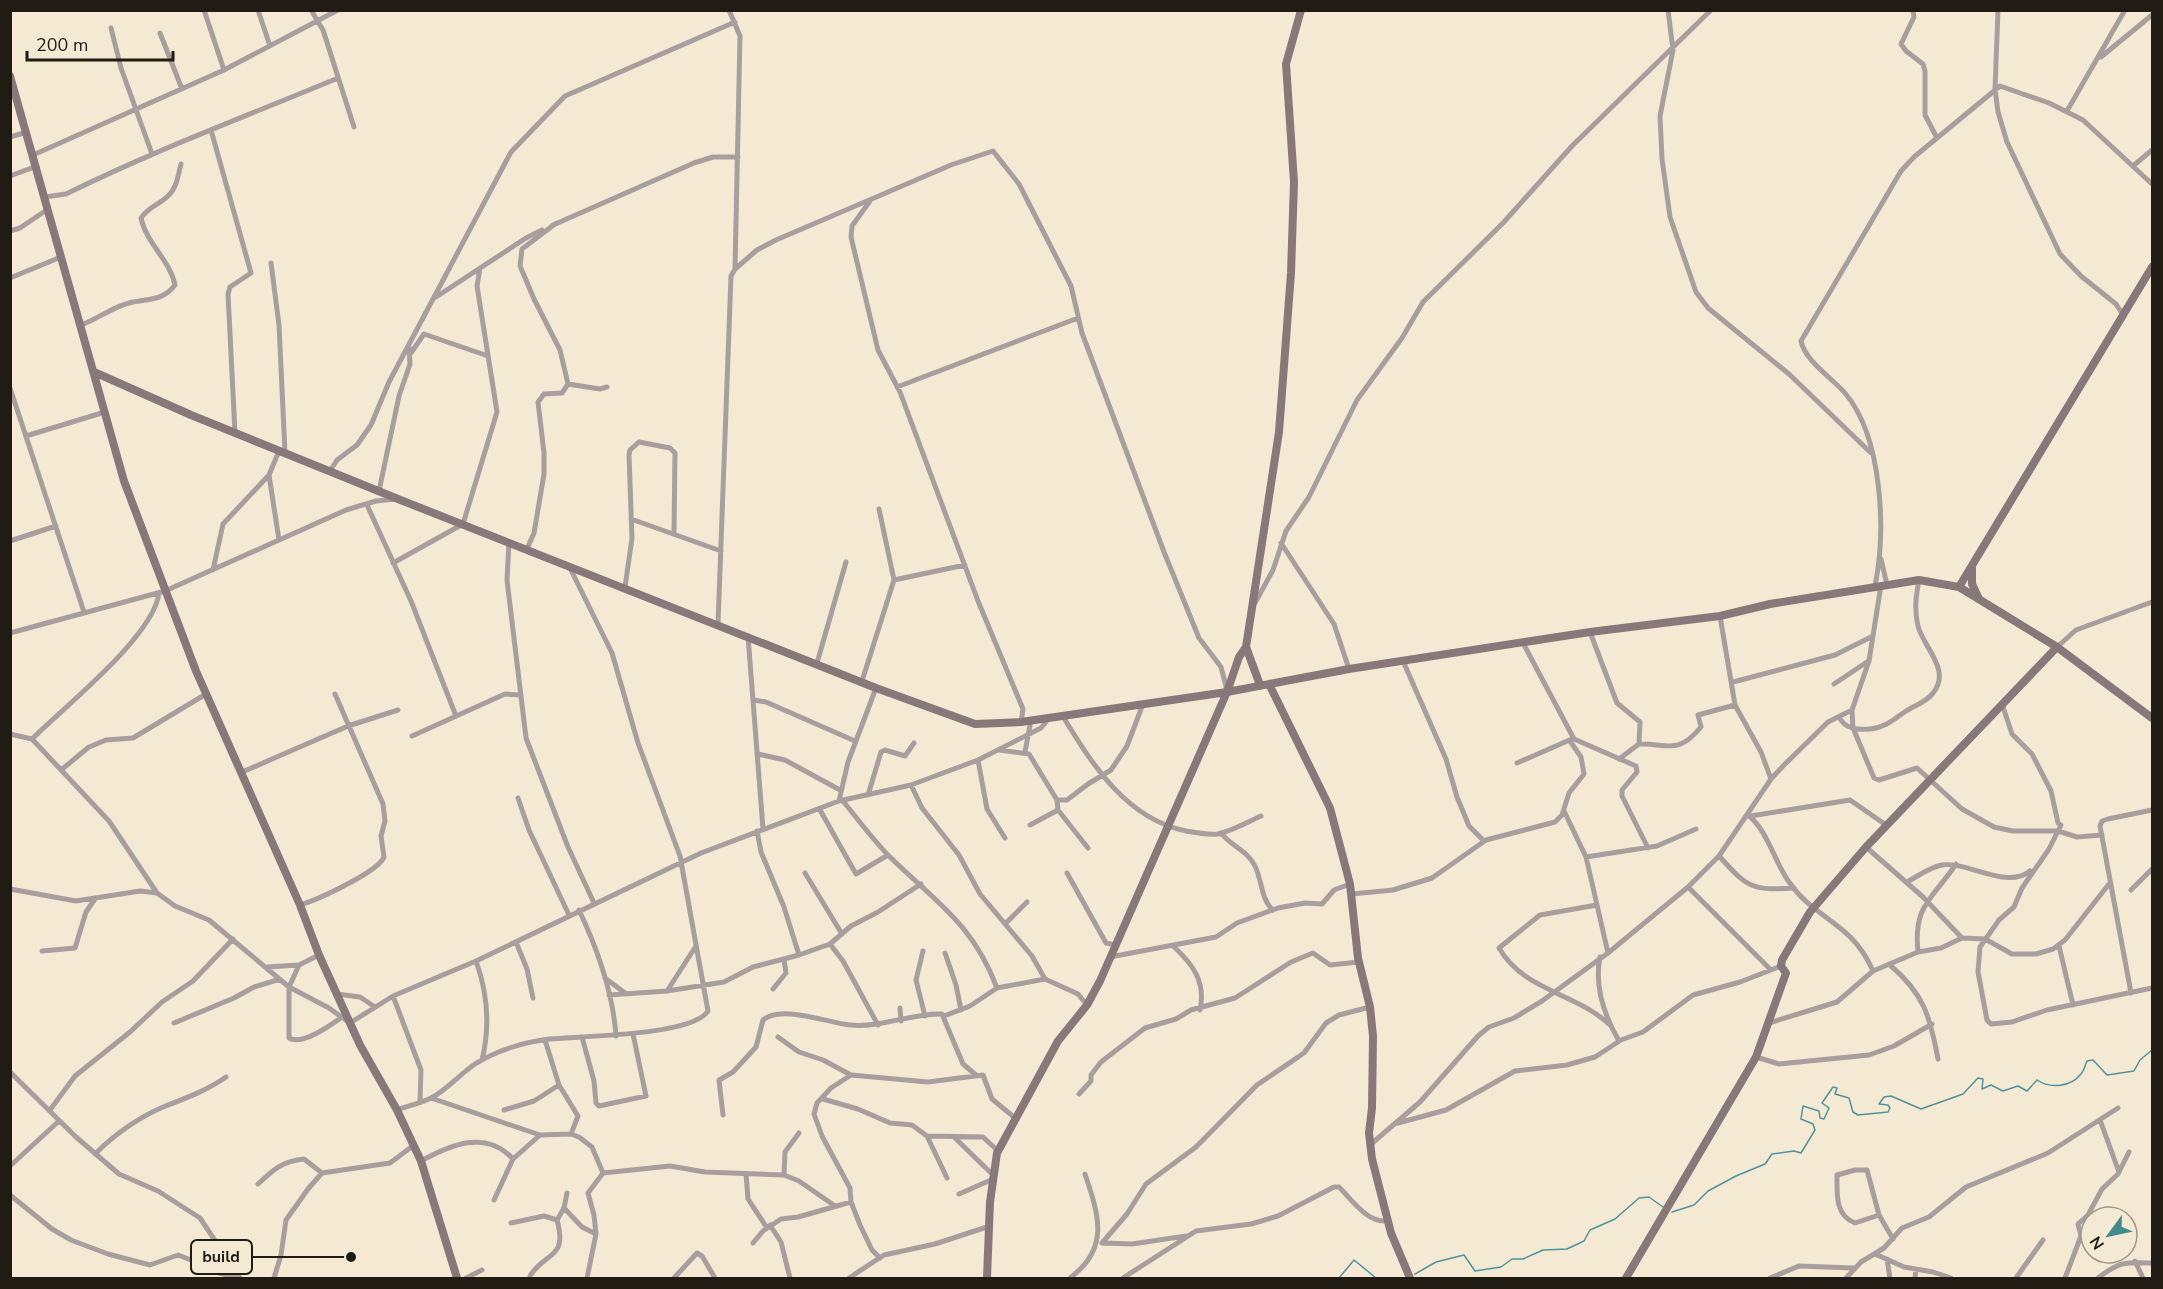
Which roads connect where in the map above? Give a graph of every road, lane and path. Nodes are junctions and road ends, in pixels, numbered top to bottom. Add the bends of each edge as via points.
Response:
1 (204, 10) edge
2 (258, 10) edge
3 (311, 10) edge
4 (338, 10) edge
5 (729, 10) edge
6 (1301, 10) edge
7 (1668, 10) edge
8 (1711, 10) edge
9 (1913, 10) edge
10 (1998, 10) edge
11 (2125, 10) edge
12 (2152, 15) edge
13 (318, 21) junction
14 (735, 22) junction
15 (111, 28) dead end
16 (160, 33) dead end
17 (270, 46) junction
18 (1673, 50) junction
19 (2098, 60) junction
20 (224, 70) junction
21 (10, 76) edge
22 (338, 78) junction
23 (182, 89) junction
24 (1995, 89) junction
25 (137, 109) junction
26 (2067, 111) junction
27 (354, 127) dead end
28 (211, 130) junction
29 (27, 132) junction
30 (10, 137) edge
31 (1937, 138) junction
32 (2152, 150) edge
33 (33, 154) junction
34 (152, 154) junction
35 (738, 157) junction
36 (181, 164) dead end
37 (37, 166) junction
38 (2133, 166) junction
39 (10, 176) edge
40 (2152, 184) edge
41 (45, 197) junction
42 (870, 200) junction
43 (48, 209) junction
44 (555, 224) junction
45 (10, 231) edge
46 (62, 257) junction
47 (271, 263) dead end
48 (2152, 267) edge
49 (480, 268) junction
50 (735, 269) junction
51 (10, 278) edge
52 (434, 298) junction
53 (2124, 316) junction
54 (1078, 318) junction
55 (81, 325) junction
56 (409, 345) junction
57 (410, 354) junction
58 (488, 356) junction
59 (94, 372) junction
60 (568, 384) junction
61 (607, 387) dead end
62 (897, 387) junction
63 (10, 388) edge
64 (13, 401) edge
65 (105, 412) junction
66 (235, 433) junction
67 (26, 436) junction
68 (282, 452) junction
69 (1871, 453) junction
70 (330, 471) junction
71 (269, 475) junction
72 (379, 491) junction
73 (398, 499) junction
74 (367, 505) junction
75 (879, 509) dead end
76 (631, 519) junction
77 (462, 524) junction
78 (56, 526) junction
79 (674, 534) junction
80 (279, 540) junction
81 (10, 541) edge
82 (509, 542) junction
83 (1281, 543) junction
84 (527, 549) junction
85 (721, 551) junction
86 (1881, 559) junction
87 (846, 562) dead end
88 (393, 563) junction
89 (569, 566) junction
90 (965, 566) junction
91 (1973, 566) junction
92 (213, 570) junction
93 (894, 580) junction
94 (1919, 580) junction
95 (1881, 586) junction
96 (624, 587) junction
97 (1959, 587) junction
98 (162, 592) junction
99 (1980, 600) junction
100 (2152, 602) edge
101 (1255, 603) junction
102 (84, 612) junction
103 (1720, 616) junction
104 (718, 624) junction
105 (1590, 632) junction
106 (10, 633) edge
107 (748, 635) junction
108 (1871, 637) junction
109 (1523, 643) junction
110 (1246, 646) junction
111 (2057, 647) junction
112 (1403, 661) junction
113 (1869, 661) junction
114 (818, 663) junction
115 (1349, 669) junction
116 (862, 681) junction
117 (1732, 682) junction
118 (1269, 684) junction
119 (1834, 684) dead end
120 (1260, 685) junction
121 (876, 688) junction
122 (1227, 692) junction
123 (206, 694) junction
124 (335, 694) dead end
125 (520, 695) junction
126 (754, 700) junction
127 (1143, 704) junction
128 (1735, 705) junction
129 (2002, 707) junction
130 (398, 710) dead end
131 (1852, 710) junction
132 (1062, 715) junction
133 (456, 716) junction
134 (1050, 717) junction
135 (1839, 717) junction
136 (2152, 718) edge
137 (1031, 720) junction
138 (1021, 722) junction
139 (348, 726) junction
140 (1853, 728) junction
141 (10, 734) edge
142 (1029, 735) junction
143 (412, 736) dead end
144 (33, 739) junction
145 (1572, 740) junction
146 (855, 741) junction
147 (915, 743) dead end
148 (1639, 744) junction
149 (999, 750) junction
150 (1025, 752) junction
151 (758, 753) junction
152 (1619, 759) junction
153 (978, 760) junction
154 (1517, 763) dead end
155 (61, 770) junction
156 (240, 773) junction
157 (1101, 775) junction
158 (1771, 779) junction
159 (1931, 779) junction
160 (911, 785) junction
161 (840, 790) junction
162 (868, 795) junction
163 (518, 798) dead end
164 (1057, 800) junction
165 (840, 801) junction
166 (820, 810) junction
167 (1058, 810) junction
168 (1564, 810) junction
169 (2152, 810) edge
170 (1261, 816) dead end
171 (1749, 816) junction
172 (1030, 825) dead end
173 (1886, 825) junction
174 (1166, 827) junction
175 (1696, 829) dead end
176 (760, 830) junction
177 (2058, 831) junction
178 (1221, 833) junction
179 (2102, 835) junction
180 (1005, 838) dead end
181 (1484, 841) junction
182 (1866, 847) junction
183 (1088, 848) dead end
184 (1648, 848) junction
185 (888, 855) junction
186 (1719, 856) junction
187 (1587, 857) junction
188 (682, 862) junction
189 (1956, 864) junction
190 (2033, 868) junction
191 (2152, 869) edge
192 (806, 873) dead end
193 (1067, 873) dead end
194 (1907, 882) junction
195 (921, 884) junction
196 (1350, 884) junction
197 (2109, 884) junction
198 (1688, 887) junction
199 (1794, 888) junction
200 (10, 889) edge
201 (2131, 890) dead end
202 (157, 893) junction
203 (1352, 894) junction
204 (95, 899) junction
205 (1026, 902) dead end
206 (1927, 902) junction
207 (594, 903) junction
208 (300, 905) junction
209 (1597, 905) junction
210 (1814, 907) junction
211 (579, 910) junction
212 (1273, 910) junction
213 (569, 915) junction
214 (1005, 924) junction
215 (842, 934) junction
216 (1962, 938) junction
217 (233, 939) junction
218 (1985, 939) junction
219 (516, 942) junction
220 (830, 944) junction
221 (1116, 945) junction
222 (696, 946) junction
223 (1173, 946) junction
224 (2059, 946) junction
225 (42, 951) dead end
226 (923, 951) dead end
227 (1918, 952) junction
228 (945, 953) dead end
229 (1608, 953) junction
230 (319, 955) junction
231 (799, 955) junction
232 (1110, 957) junction
233 (1600, 957) junction
234 (784, 959) junction
235 (476, 961) junction
236 (1359, 962) junction
237 (1890, 964) junction
238 (299, 965) junction
239 (1781, 966) junction
240 (267, 967) junction
241 (1770, 969) junction
242 (1873, 971) junction
243 (604, 977) junction
244 (280, 979) junction
245 (1045, 980) junction
246 (704, 985) junction
247 (289, 987) junction
248 (998, 988) junction
249 (2152, 988) edge
250 (773, 989) dead end
251 (667, 991) junction
252 (1555, 991) junction
253 (625, 993) junction
254 (2131, 993) junction
255 (337, 994) junction
256 (609, 995) junction
257 (393, 996) junction
258 (532, 998) dead end
259 (1088, 1005) junction
260 (2073, 1005) junction
261 (375, 1007) junction
262 (1370, 1007) junction
263 (900, 1008) dead end
264 (961, 1010) junction
265 (1200, 1010) junction
266 (925, 1016) junction
267 (944, 1016) junction
268 (342, 1017) junction
269 (901, 1021) junction
270 (174, 1023) dead end
271 (350, 1023) junction
272 (1769, 1023) junction
273 (1932, 1024) junction
274 (878, 1025) junction
275 (1610, 1025) junction
276 (633, 1034) junction
277 (615, 1036) junction
278 (582, 1037) junction
279 (778, 1037) dead end
280 (545, 1040) junction
281 (1619, 1041) junction
282 (1756, 1057) junction
283 (1938, 1059) dead end
284 (482, 1060) junction
285 (10, 1072) edge
286 (851, 1075) junction
287 (976, 1075) junction
288 (226, 1077) dead end
289 (559, 1085) junction
290 (1079, 1094) dead end
291 (431, 1098) junction
292 (823, 1099) junction
293 (420, 1101) junction
294 (2118, 1108) dead end
295 (50, 1110) junction
296 (397, 1110) junction
297 (504, 1110) dead end
298 (723, 1115) dead end
299 (1015, 1118) junction
300 (2100, 1120) junction
301 (59, 1121) junction
302 (1398, 1123) junction
303 (799, 1133) dead end
304 (571, 1134) junction
305 (540, 1135) junction
306 (927, 1136) junction
307 (954, 1137) junction
308 (414, 1145) junction
309 (1370, 1145) junction
310 (998, 1151) junction
311 (2129, 1152) dead end
312 (95, 1154) junction
313 (513, 1159) junction
314 (421, 1161) junction
315 (10, 1166) edge
316 (2119, 1172) junction
317 (322, 1173) junction
318 (603, 1173) junction
319 (746, 1174) junction
320 (1085, 1174) dead end
321 (784, 1175) junction
322 (993, 1177) junction
323 (946, 1179) dead end
324 (258, 1184) dead end
325 (567, 1193) dead end
326 (959, 1194) dead end
327 (10, 1195) edge
328 (494, 1200) dead end
329 (851, 1202) junction
330 (835, 1206) junction
331 (564, 1208) junction
332 (1879, 1215) junction
333 (557, 1220) junction
334 (1388, 1221) junction
335 (511, 1223) dead end
336 (990, 1226) junction
337 (769, 1227) junction
338 (596, 1234) junction
339 (1188, 1236) junction
340 (1893, 1239) junction
341 (2043, 1240) dead end
342 (753, 1243) dead end
343 (1100, 1243) junction
344 (1875, 1254) junction
345 (880, 1258) junction
346 (1887, 1259) junction
347 (2116, 1265) edge
348 (1853, 1268) junction
349 (1916, 1269) junction
350 (482, 1270) dead end
351 (530, 1276) dead end
352 (239, 1278) edge
353 (274, 1278) edge
354 (457, 1278) edge
355 (466, 1278) edge
356 (587, 1278) edge
357 (674, 1278) edge
358 (715, 1278) edge
359 (790, 1278) edge
360 (849, 1278) edge
361 (987, 1278) edge
362 (1070, 1278) edge
363 (1123, 1278) edge
364 (1410, 1278) edge
365 (1626, 1278) edge
366 (1770, 1278) edge
367 (1846, 1278) edge
368 (1890, 1278) edge
369 (1915, 1278) edge
370 (1951, 1278) edge
371 (2016, 1278) edge
372 (2065, 1278) edge
373 (2098, 1278) edge

1 - 20 street
2 - 17 street
3 - 13 street
4 - 13 street
5 - 14 street
6 - 101 street via 1286,64 1294,182 1280,432
7 - 18 street
8 - 18 street
9 - 31 street via 1914,17 1901,44 1923,64 1925,115
10 - 24 street
11 - 19 street
12 - 19 street
13 - 17 street
13 - 22 street
14 - 35 street via 740,36
14 - 52 street via 559,100 504,160
15 - 25 street
16 - 23 street
17 - 20 street
18 - 69 street via 1660,116 1662,159 1670,218 1696,292 1708,308 1789,374
18 - 83 street via 1572,146 1423,303 1358,400
19 - 26 street
20 - 23 street
21 - 29 street
22 - 27 street
22 - 28 street
23 - 25 street
24 - 26 street via 2007,88
24 - 31 street
24 - 53 street via 2007,142 2051,240 2070,265 2116,303
25 - 33 street
25 - 34 street
26 - 38 street via 2101,135
28 - 34 street
28 - 66 street via 251,273 230,287 228,294
29 - 30 street
29 - 33 street
31 - 69 street via 1902,171 1801,341 1802,348 1853,405 1866,431
32 - 38 street
33 - 37 street
34 - 41 street via 66,194
35 - 44 street via 713,157 694,163
35 - 50 street
36 - 55 street via 175,187 141,218 175,285 169,293 154,300 129,303
37 - 39 street
37 - 41 street
38 - 40 street
41 - 43 street
42 - 50 street via 764,246
42 - 54 street via 993,151 1019,184 1071,286
42 - 62 street via 852,226 851,237 878,350
43 - 45 street
43 - 46 street
44 - 49 street
44 - 60 street via 522,249 520,266 560,350
46 - 51 street
46 - 55 street
47 - 68 street via 279,325
48 - 53 street
49 - 52 street
49 - 58 street via 477,286
50 - 85 street via 731,276
52 - 56 street
53 - 91 street
54 - 62 street
54 - 122 street via 1164,552 1199,638 1221,667
55 - 59 street
56 - 57 street
56 - 70 street via 365,436
57 - 58 street via 424,334
57 - 72 street
58 - 77 street via 496,418
59 - 65 street
59 - 66 street
60 - 61 street
60 - 84 street via 562,393 544,394 538,402 544,474 534,533
62 - 90 street
63 - 64 street
64 - 67 street
65 - 67 street
65 - 98 street
66 - 68 street
67 - 78 street
68 - 70 street
68 - 71 street
69 - 86 street via 1882,521
70 - 72 street
71 - 80 street
71 - 92 street via 223,524
72 - 73 street
73 - 74 street
73 - 77 street
74 - 80 street via 346,510
74 - 88 street
75 - 93 street
76 - 79 street
76 - 79 street via 630,450 639,442 670,448 675,453
76 - 96 street
77 - 82 street
77 - 88 street
78 - 81 street
78 - 102 street
79 - 85 street
80 - 92 street
82 - 84 street
82 - 125 street via 507,580
83 - 101 street via 1273,570
83 - 115 street via 1334,624
84 - 89 street
85 - 104 street
86 - 95 street
86 - 95 street
87 - 114 street
88 - 133 street
89 - 96 street
89 - 188 street via 612,653 635,733
90 - 93 street
90 - 138 street via 1023,708
91 - 97 street
91 - 99 street via 1972,584
92 - 98 street
93 - 116 street
94 - 95 street
94 - 97 street
94 - 140 street via 1916,618 1918,629 1936,659 1938,685 1927,699 1883,726
95 - 103 street
95 - 108 street
96 - 104 street
97 - 99 street
98 - 102 street
98 - 123 street
98 - 144 street via 116,660
99 - 111 street
100 - 111 street via 2076,630
101 - 110 street
102 - 106 street
103 - 105 street
103 - 117 street
104 - 107 street
105 - 109 street
105 - 148 street via 1617,703 1640,722
107 - 114 street
107 - 126 street
108 - 113 street
108 - 117 street via 1836,655
109 - 112 street
109 - 145 street
110 - 120 street
110 - 122 street
111 - 129 street
111 - 136 street
112 - 115 street
112 - 181 street via 1446,759 1469,826
113 - 119 street
113 - 131 street
114 - 116 street
115 - 118 street
116 - 121 street
117 - 128 street
118 - 120 street
118 - 196 street via 1329,808
120 - 122 street
121 - 138 street via 975,724
121 - 146 street
122 - 127 street
122 - 174 street
123 - 155 street via 133,738 106,740 89,747
123 - 156 street
124 - 139 street
125 - 133 street via 505,694
125 - 207 street via 528,742 568,848
126 - 146 street
126 - 151 street
127 - 132 street
127 - 157 street via 1121,757
128 - 148 street via 1698,715 1701,727 1682,744 1664,748
128 - 158 street
129 - 159 street
129 - 177 street via 2012,734 2032,754 2051,791 2061,825
130 - 139 street
131 - 135 street
131 - 140 street
132 - 134 street
132 - 157 street
133 - 143 street
134 - 137 street
134 - 142 street
135 - 140 street via 1845,726
135 - 158 street via 1828,722
137 - 138 street
137 - 142 street
139 - 156 street
139 - 208 street via 382,804 384,857 376,869
140 - 159 street via 1875,780 1916,768
141 - 144 street
142 - 149 street
142 - 150 street
144 - 155 street
145 - 152 street
145 - 154 street
145 - 168 street via 1585,769
146 - 161 street
147 - 162 street via 905,756 881,752
148 - 152 street
149 - 150 street
149 - 153 street
150 - 164 street via 1034,760
151 - 161 street via 785,760
151 - 176 street
152 - 184 street via 1636,766 1638,772 1622,790 1622,796
153 - 160 street
153 - 180 street via 987,809
155 - 202 street via 109,821
156 - 208 street
157 - 164 street via 1067,800
157 - 174 street via 1141,812
158 - 171 street
159 - 173 street
159 - 177 street via 1962,809 1994,827
160 - 162 street
160 - 214 street via 922,808 959,855 980,894
161 - 165 street
162 - 165 street
163 - 213 street
164 - 167 street
165 - 166 street
165 - 185 street
166 - 176 street
166 - 185 street via 856,874
167 - 172 street
167 - 183 street
168 - 181 street via 1560,819 1550,825
168 - 187 street
169 - 179 street via 2102,821
170 - 178 street
171 - 173 street via 1850,800
171 - 186 street
171 - 199 street
173 - 182 street
174 - 178 street
174 - 221 street
175 - 184 street
176 - 188 street
176 - 231 street via 761,852
177 - 179 street via 2077,837
177 - 190 street
178 - 212 street via 1249,856 1267,904
179 - 197 street
181 - 203 street via 1432,878 1393,890
182 - 194 street
182 - 210 street
184 - 187 street
185 - 195 street
186 - 198 street
186 - 199 street via 1745,884 1768,889
187 - 209 street
188 - 207 street
188 - 222 street
189 - 190 street via 1976,873 2001,876 2026,874
189 - 194 street via 1939,865
189 - 206 street
190 - 218 street via 2014,907
191 - 201 street
192 - 215 street
193 - 221 street via 1106,943
194 - 206 street
195 - 215 street
195 - 248 street via 968,932 986,958
196 - 203 street
196 - 212 street via 1334,890 1322,904 1305,903
197 - 224 street
197 - 254 street
198 - 229 street
198 - 241 street
199 - 210 street
200 - 204 street via 76,901
202 - 204 street via 140,891
202 - 217 street via 175,906 209,920
203 - 236 street
204 - 225 street via 86,912 75,948
205 - 214 street
206 - 216 street
206 - 227 street via 1916,928
207 - 211 street
208 - 230 street
209 - 229 street
209 - 252 street via 1540,915 1499,948 1529,982
210 - 239 street
210 - 242 street via 1854,939
211 - 213 street
211 - 243 street
212 - 223 street via 1237,923 1216,937
213 - 219 street
214 - 245 street via 1032,956
215 - 220 street
216 - 218 street
216 - 227 street via 1941,948
217 - 240 street
217 - 295 street via 193,981 162,1002 75,1076
218 - 224 street via 2006,952 2020,954 2036,954
218 - 260 street via 1978,952 1978,972 1987,1020 2012,1022
219 - 235 street
219 - 258 street via 524,958
220 - 231 street
220 - 274 street
221 - 232 street
222 - 246 street
222 - 251 street
223 - 232 street
223 - 265 street via 1197,974 1202,991
224 - 260 street
226 - 266 street via 916,980
227 - 237 street
228 - 264 street
229 - 233 street
230 - 238 street
230 - 255 street
231 - 234 street
232 - 259 street
233 - 252 street
233 - 275 street via 1598,990
234 - 246 street
234 - 250 street via 786,973
235 - 257 street
235 - 284 street via 484,992 488,1038
236 - 262 street
236 - 265 street via 1330,965 1313,953 1291,962 1234,998
237 - 242 street
237 - 273 street via 1906,979
238 - 240 street
238 - 247 street
239 - 241 street
239 - 272 street via 1786,973
240 - 244 street
241 - 281 street via 1740,982 1693,994 1643,1032
242 - 272 street via 1837,1002
243 - 253 street
243 - 256 street
244 - 247 street
244 - 270 street
245 - 248 street
245 - 259 street via 1078,994
246 - 251 street
246 - 276 street via 708,1011 704,1017
247 - 268 street
247 - 268 street via 290,1040 323,1032
248 - 264 street
249 - 254 street
251 - 253 street
252 - 275 street via 1598,1014
252 - 302 street via 1524,1013 1489,1027 1478,1036
253 - 256 street
254 - 260 street
255 - 261 street via 360,997
255 - 271 street
256 - 277 street
257 - 261 street
257 - 293 street via 417,1054
259 - 299 street via 1058,1041
261 - 271 street
262 - 309 street via 1374,1051
262 - 343 street via 1339,1015 1326,1023 1304,1053 1257,1085 1196,1147 1146,1184 1127,1214
263 - 269 street
264 - 267 street
265 - 290 street via 1145,1028 1101,1062
266 - 267 street
266 - 269 street
267 - 287 street via 963,1064
268 - 271 street
269 - 274 street
271 - 296 street
272 - 282 street
273 - 282 street via 1869,1055 1779,1064
273 - 283 street
274 - 298 street via 851,1025 798,1015 767,1016 756,1047 720,1080
275 - 281 street
276 - 277 street
276 - 278 street via 646,1096 599,1106
277 - 278 street
278 - 280 street
279 - 286 street via 799,1052
280 - 284 street via 497,1052
280 - 289 street
281 - 302 street via 1595,1057 1567,1065 1515,1071 1446,1110
282 - 365 street
284 - 291 street
285 - 295 street
286 - 287 street via 928,1082
286 - 292 street via 831,1088
287 - 299 street via 986,1077 992,1099
288 - 312 street via 206,1091 121,1130
289 - 297 street via 534,1101
289 - 304 street via 578,1116
291 - 293 street
291 - 305 street
292 - 306 street via 890,1123 912,1125
292 - 329 street via 814,1108 815,1119 850,1188
293 - 296 street
294 - 300 street
295 - 301 street
296 - 308 street
299 - 310 street
300 - 316 street
300 - 340 street via 2037,1159 1966,1187 1929,1217 1902,1228
301 - 312 street
301 - 315 street
302 - 309 street
303 - 321 street via 785,1152
304 - 305 street
304 - 318 street via 590,1143
305 - 313 street
306 - 307 street
306 - 323 street
307 - 310 street via 983,1137
307 - 322 street
308 - 314 street
308 - 317 street via 390,1163
309 - 334 street
310 - 322 street
311 - 316 street
312 - 352 street via 127,1178 147,1185 200,1218
313 - 314 street via 491,1146 465,1142 452,1144
313 - 328 street
314 - 354 street
316 - 372 street via 2078,1224 2081,1236
317 - 324 street via 304,1159 289,1160
317 - 353 street via 286,1220
318 - 319 street via 670,1166
318 - 338 street via 588,1193
319 - 321 street
319 - 337 street via 748,1199
320 - 343 street
321 - 330 street
322 - 326 street
322 - 336 street
325 - 331 street
327 - 352 street via 52,1229 108,1254 150,1265 178,1255 208,1270
329 - 330 street
329 - 345 street via 866,1239
330 - 337 street via 781,1219
331 - 333 street
331 - 338 street via 582,1227
332 - 332 street via 1867,1170 1837,1175 1843,1216 1855,1223
332 - 340 street
333 - 335 street via 544,1215
333 - 351 street via 561,1233 558,1250
334 - 339 street via 1369,1217 1337,1186 1278,1216 1251,1224 1201,1230
334 - 364 street
336 - 345 street
336 - 361 street
337 - 342 street
337 - 359 street via 781,1242
338 - 356 street
339 - 343 street via 1132,1244
339 - 363 street
340 - 344 street
341 - 371 street
343 - 362 street via 1084,1267
344 - 346 street
344 - 348 street
345 - 360 street
346 - 349 street
346 - 368 street
347 - 373 street
348 - 366 street via 1799,1266
348 - 367 street
349 - 369 street
349 - 370 street
350 - 355 street
357 - 358 street via 697,1253

